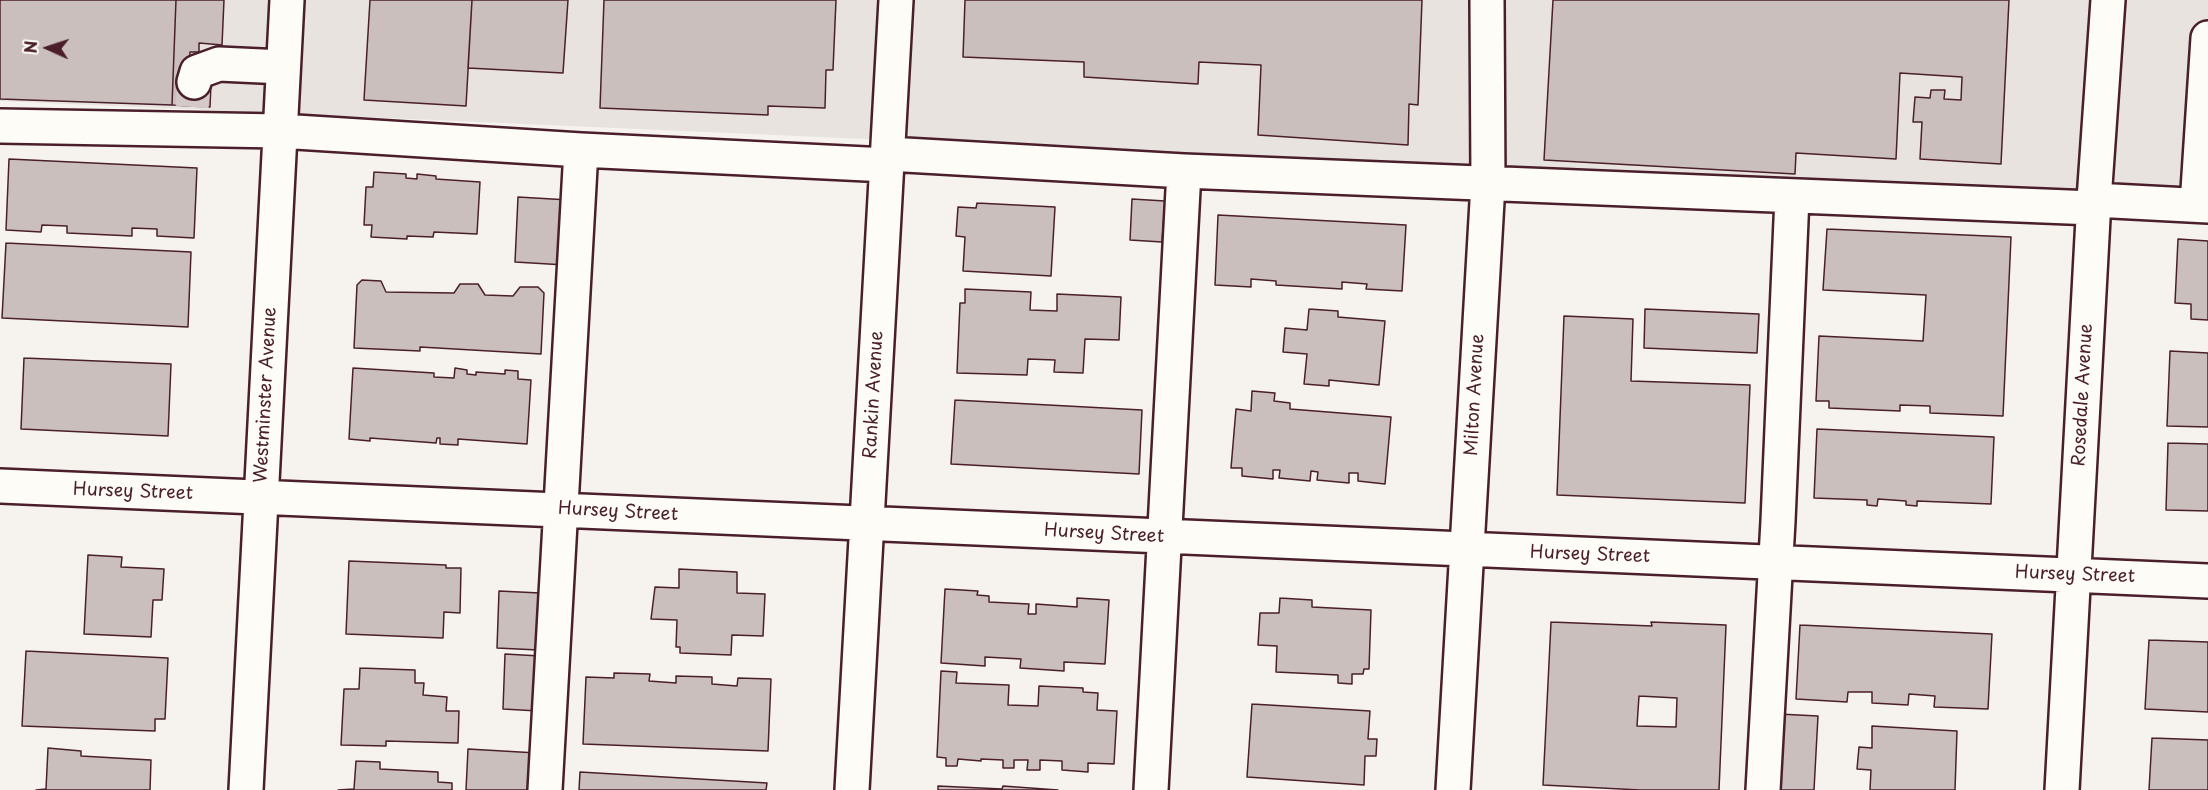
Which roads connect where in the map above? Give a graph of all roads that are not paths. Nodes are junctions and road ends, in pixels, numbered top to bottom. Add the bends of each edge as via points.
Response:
1 (286, 0) edge
2 (896, 0) edge
3 (1487, 0) edge
4 (2108, 0) edge
5 (2208, 38) edge
6 (283, 67) junction
7 (192, 106) junction
8 (0, 126) edge
9 (280, 131) junction
10 (581, 150) junction
11 (887, 160) junction
12 (1184, 171) junction
13 (1488, 184) junction
14 (1792, 197) junction
15 (2093, 204) junction
16 (2202, 206) edge
17 (0, 486) edge
18 (261, 497) junction
19 (559, 510) junction
20 (867, 523) junction
21 (1165, 537) junction
22 (1466, 549) junction
23 (1775, 562) junction
24 (2073, 576) junction
25 (2208, 581) edge
26 (246, 790) edge
27 (545, 790) edge
28 (852, 790) edge
29 (1151, 790) edge
30 (1453, 790) edge
31 (1763, 790) edge
32 (2062, 790) edge

1 - 6 street, Westminster Avenue
2 - 11 street, Rankin Avenue
3 - 13 street, Milton Avenue
4 - 15 street, Rosedale Avenue
5 - 16 street
6 - 7 street via 219,64 197,72
6 - 9 street, Westminster Avenue
7 - 8 street
7 - 9 street
9 - 10 street
9 - 18 street, Westminster Avenue
10 - 11 street
10 - 19 street
11 - 12 street
11 - 20 street, Rankin Avenue
12 - 13 street
12 - 21 street
13 - 14 street
13 - 22 street, Milton Avenue
14 - 15 street
14 - 23 street
15 - 16 street
15 - 24 street, Rosedale Avenue
17 - 18 street, Hursey Street
18 - 19 street, Hursey Street
18 - 26 street, Westminster Avenue
19 - 20 street, Hursey Street
19 - 27 street
20 - 21 street, Hursey Street
20 - 28 street, Rankin Avenue
21 - 22 street, Hursey Street
21 - 29 street
22 - 23 street, Hursey Street
22 - 30 street, Milton Avenue
23 - 24 street, Hursey Street
23 - 31 street
24 - 25 street, Hursey Street
24 - 32 street, Rosedale Avenue

